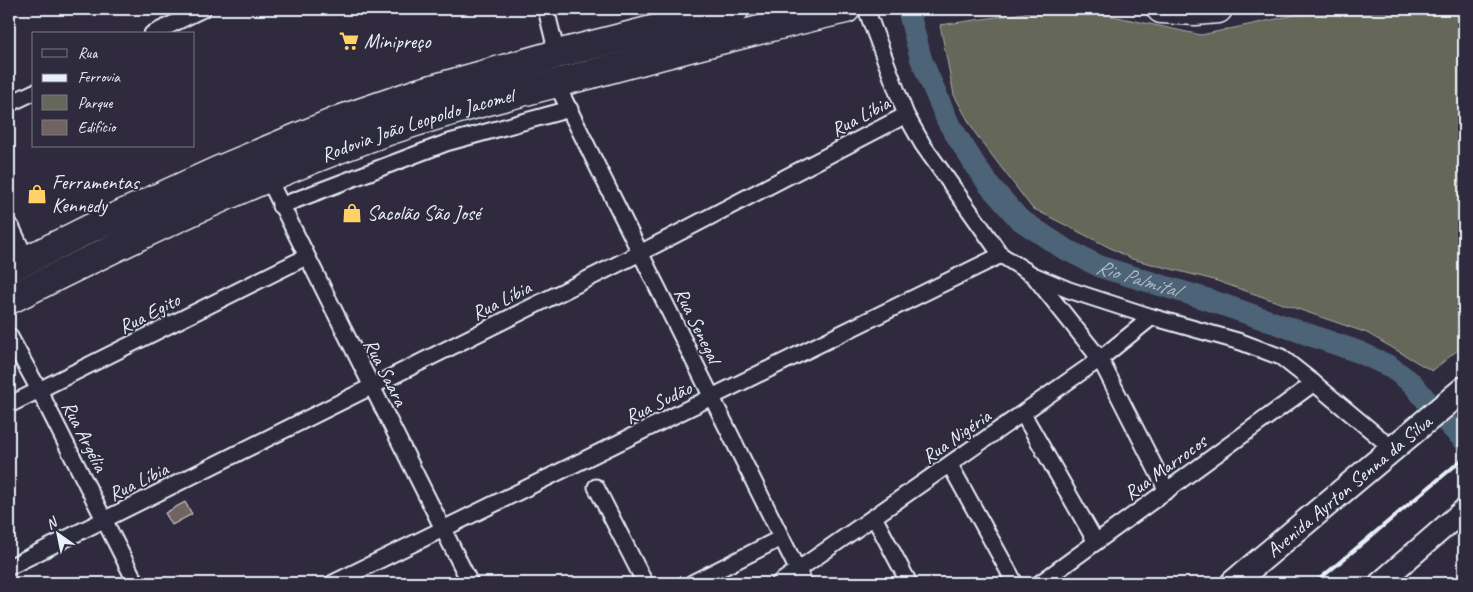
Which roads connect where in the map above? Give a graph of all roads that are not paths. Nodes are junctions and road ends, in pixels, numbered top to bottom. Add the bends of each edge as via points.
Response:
1 (203, 9) edge
2 (546, 9) edge
3 (735, 9) edge
4 (846, 9) edge
5 (866, 9) edge
6 (1161, 9) edge
7 (1218, 9) edge
8 (156, 32) edge
9 (557, 54) junction
10 (556, 83) junction
11 (32, 93) edge
12 (9, 104) edge
13 (570, 109) junction
14 (906, 115) junction
15 (268, 178) junction
16 (280, 206) junction
17 (9, 229) edge
18 (640, 253) junction
19 (1001, 255) junction
20 (306, 257) junction
21 (16, 265) edge
22 (1033, 275) junction
23 (9, 294) edge
24 (9, 300) edge
25 (1152, 317) junction
26 (9, 336) edge
27 (1100, 359) junction
28 (1314, 383) junction
29 (371, 387) junction
30 (39, 390) junction
31 (1463, 390) edge
32 (711, 398) junction
33 (9, 406) edge
34 (1023, 414) junction
35 (1392, 448) junction
36 (950, 465) junction
37 (596, 487) dead end
38 (1166, 491) junction
39 (1464, 510) edge
40 (874, 517) junction
41 (104, 520) junction
42 (444, 529) junction
43 (781, 538) junction
44 (1096, 542) junction
45 (9, 567) edge
46 (801, 577) edge
47 (136, 583) edge
48 (333, 583) edge
49 (470, 583) edge
50 (645, 583) edge
51 (692, 583) edge
52 (779, 583) edge
53 (909, 583) edge
54 (1015, 583) edge
55 (1040, 583) edge
56 (1233, 583) edge
57 (1380, 583) edge

1 - 8 street
2 - 9 street
3 - 9 highway, Rodovia João Leopoldo Jacomel
4 - 10 highway, Rodovia João Leopoldo Jacomel
5 - 14 street, Rua Líbia
6 - 7 highway
9 - 21 highway, Rodovia João Leopoldo Jacomel via 418,93 342,119 89,229
10 - 13 street, Rua Senegal
10 - 15 highway, Rodovia João Leopoldo Jacomel via 431,117
11 - 12 street
13 - 16 street via 446,143
13 - 18 street, Rua Senegal
14 - 18 street, Rua Líbia
14 - 19 street
15 - 16 street, Rua Saara
15 - 24 highway, Rodovia João Leopoldo Jacomel via 149,231
16 - 20 street, Rua Saara
17 - 21 street
18 - 29 street, Rua Líbia
18 - 32 street, Rua Senegal
19 - 22 street
19 - 32 street, Rua Sudão
20 - 29 street, Rua Saara
20 - 30 street, Rua Egito
21 - 23 highway via 21,277
22 - 25 street
22 - 27 street
25 - 27 street, Rua Nigéria
25 - 28 street via 1267,350
26 - 30 street, Rua Argélia
27 - 34 street, Rua Nigéria
27 - 38 street
28 - 35 street
28 - 38 street, Rua Marrocos
29 - 41 street, Rua Líbia
29 - 42 street, Rua Saara
30 - 33 street, Rua Egito
30 - 41 street, Rua Argélia
31 - 35 main road, Avenida Ayrton Senna da Silva
32 - 42 street, Rua Sudão
32 - 43 street, Rua Senegal
34 - 36 street, Rua Nigéria
34 - 44 street
35 - 56 main road, Avenida Ayrton Senna da Silva
36 - 40 street, Rua Nigéria
36 - 54 street
37 - 50 street
38 - 44 street, Rua Marrocos
39 - 57 street
40 - 46 street, Rua Nigéria
40 - 53 street
41 - 45 street, Rua Líbia
41 - 47 street, Rua Argélia
42 - 48 street, Rua Sudão
42 - 49 street, Rua Saara
43 - 46 street, Rua Senegal
43 - 51 street
44 - 55 street, Rua Marrocos
46 - 52 street, Rua Nigéria

